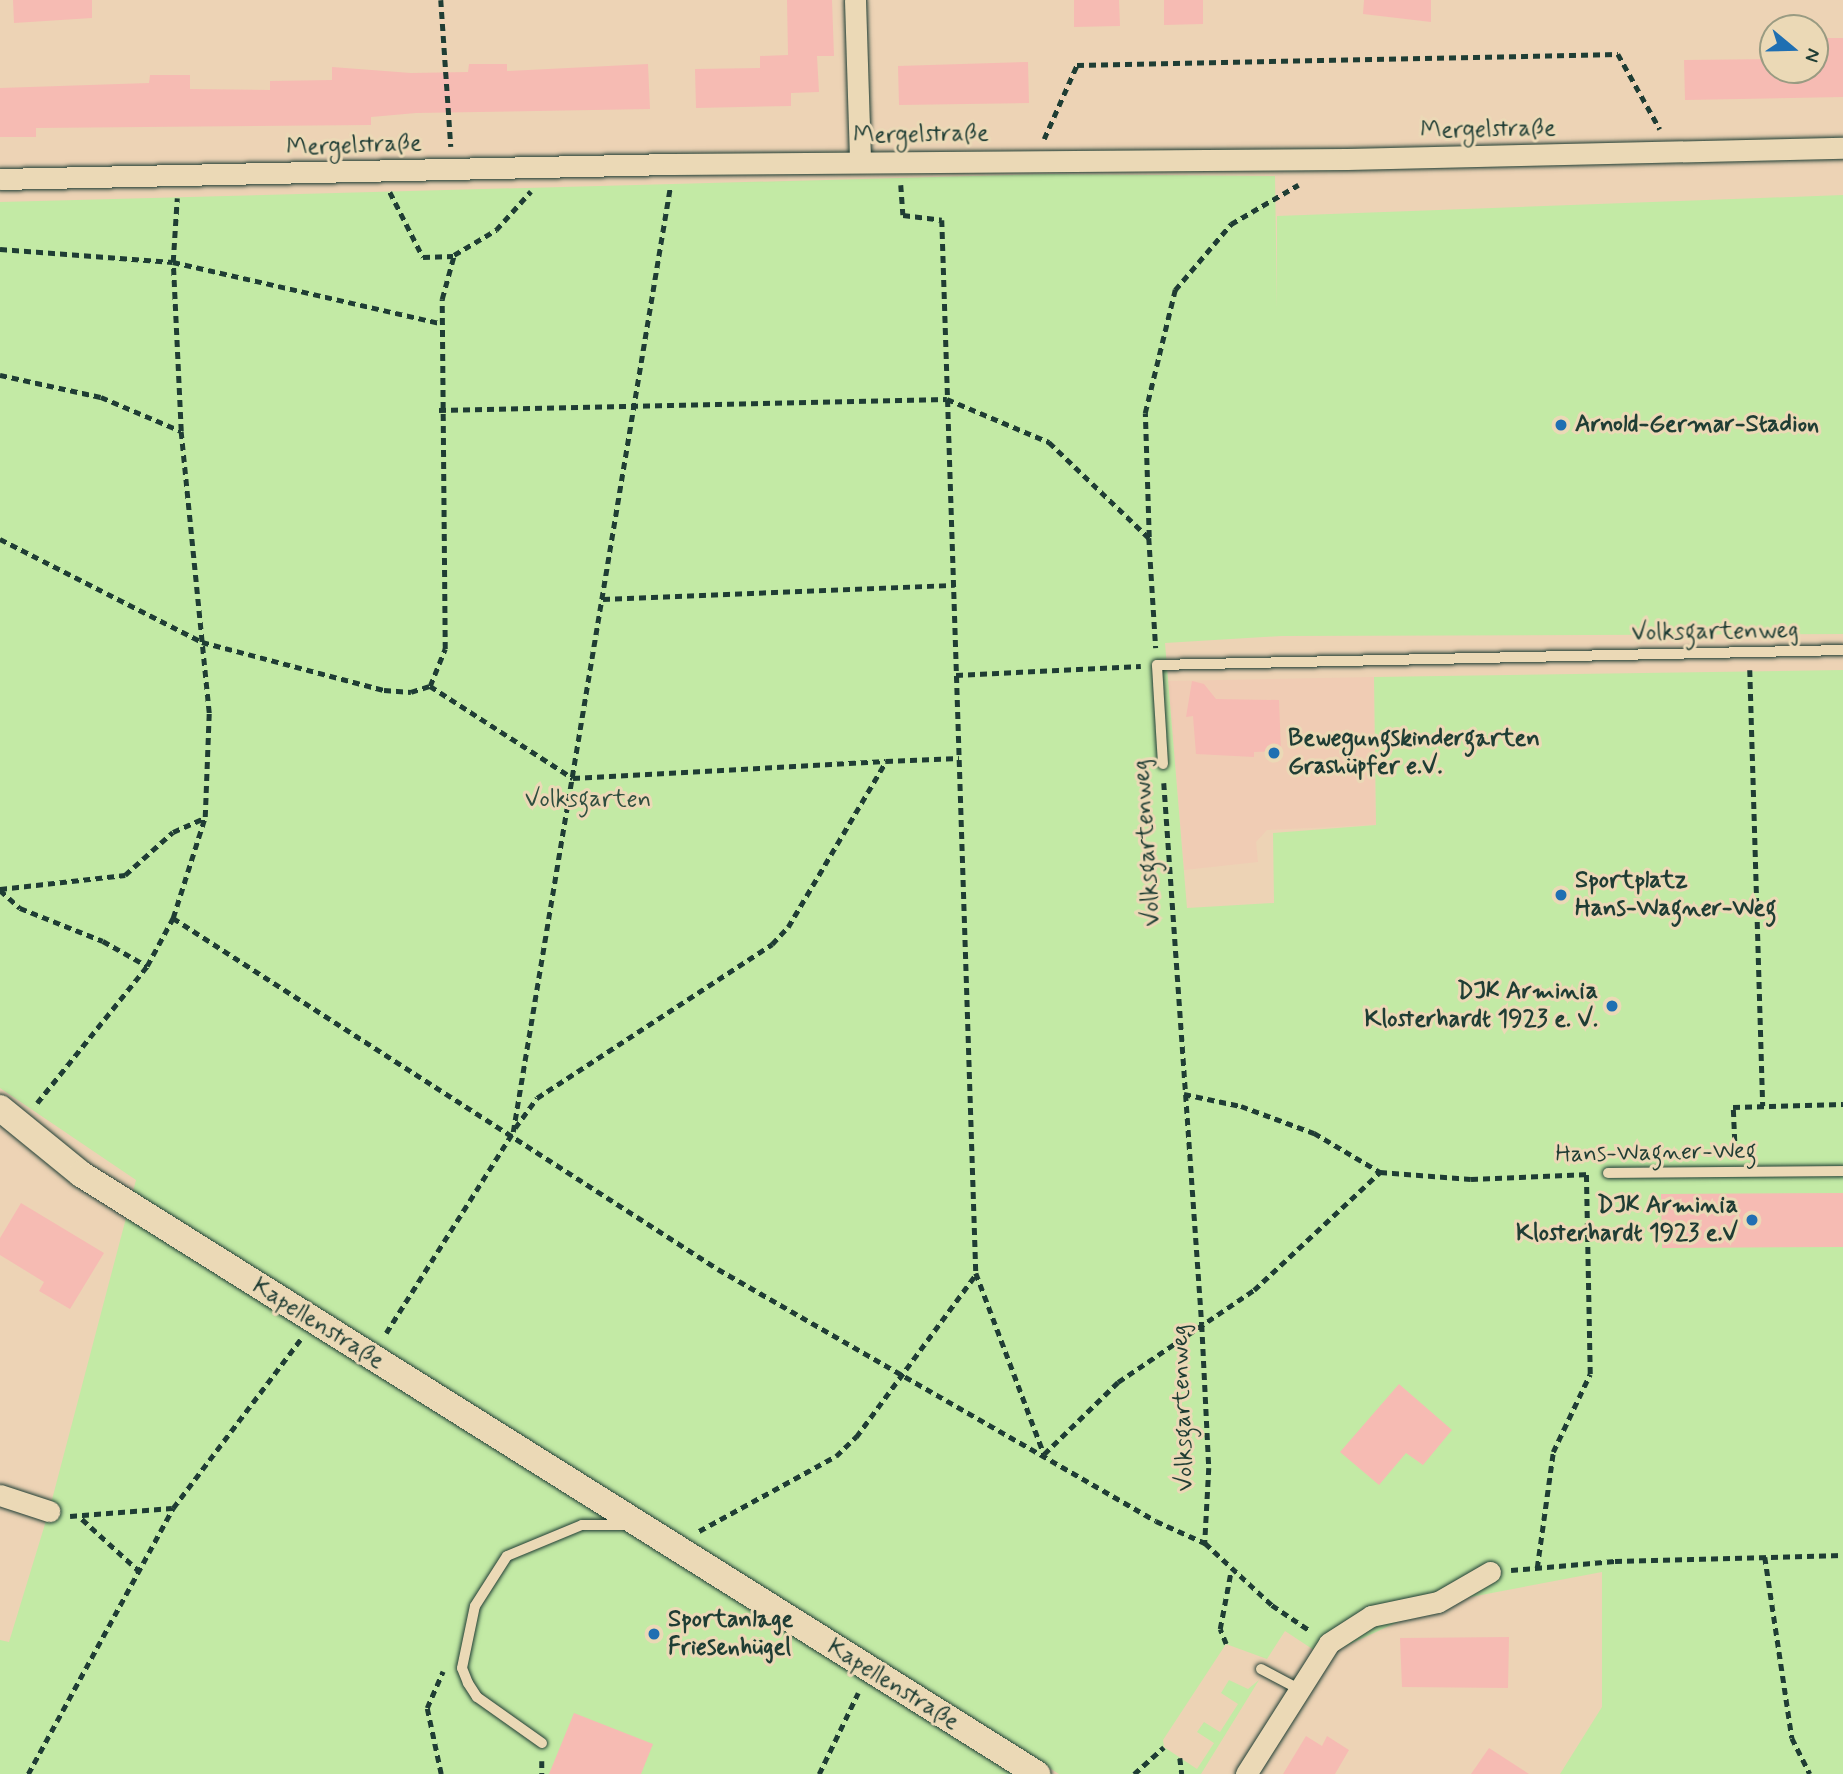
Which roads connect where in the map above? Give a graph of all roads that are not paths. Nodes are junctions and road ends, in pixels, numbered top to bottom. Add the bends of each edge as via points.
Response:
1 (855, 0) edge
2 (1843, 148) edge
3 (860, 162) junction
4 (0, 179) edge
5 (1843, 650) edge
6 (1163, 764) road end
7 (9, 1116) edge
8 (1843, 1171) edge
9 (1608, 1173) road end
10 (0, 1495) edge
11 (49, 1511) road end
12 (645, 1527) junction
13 (1490, 1572) road end
14 (1261, 1669) dead end
15 (1299, 1689) junction
16 (542, 1743) dead end
17 (1037, 1774) edge
18 (1246, 1774) edge

1 - 3 street
2 - 3 street, Mergelstraße via 1347,159
3 - 4 street, Mergelstraße
5 - 6 lane, Volksgartenweg via 1157,665
7 - 12 street, Kapellenstraße via 81,1174
8 - 9 lane, Hans-Wagner-Weg
10 - 11 street
12 - 16 lane via 582,1525 507,1556 475,1606 462,1668 468,1683 477,1697
12 - 17 street, Kapellenstraße
13 - 15 street via 1438,1602 1371,1616 1329,1643
14 - 15 lane
15 - 18 street

